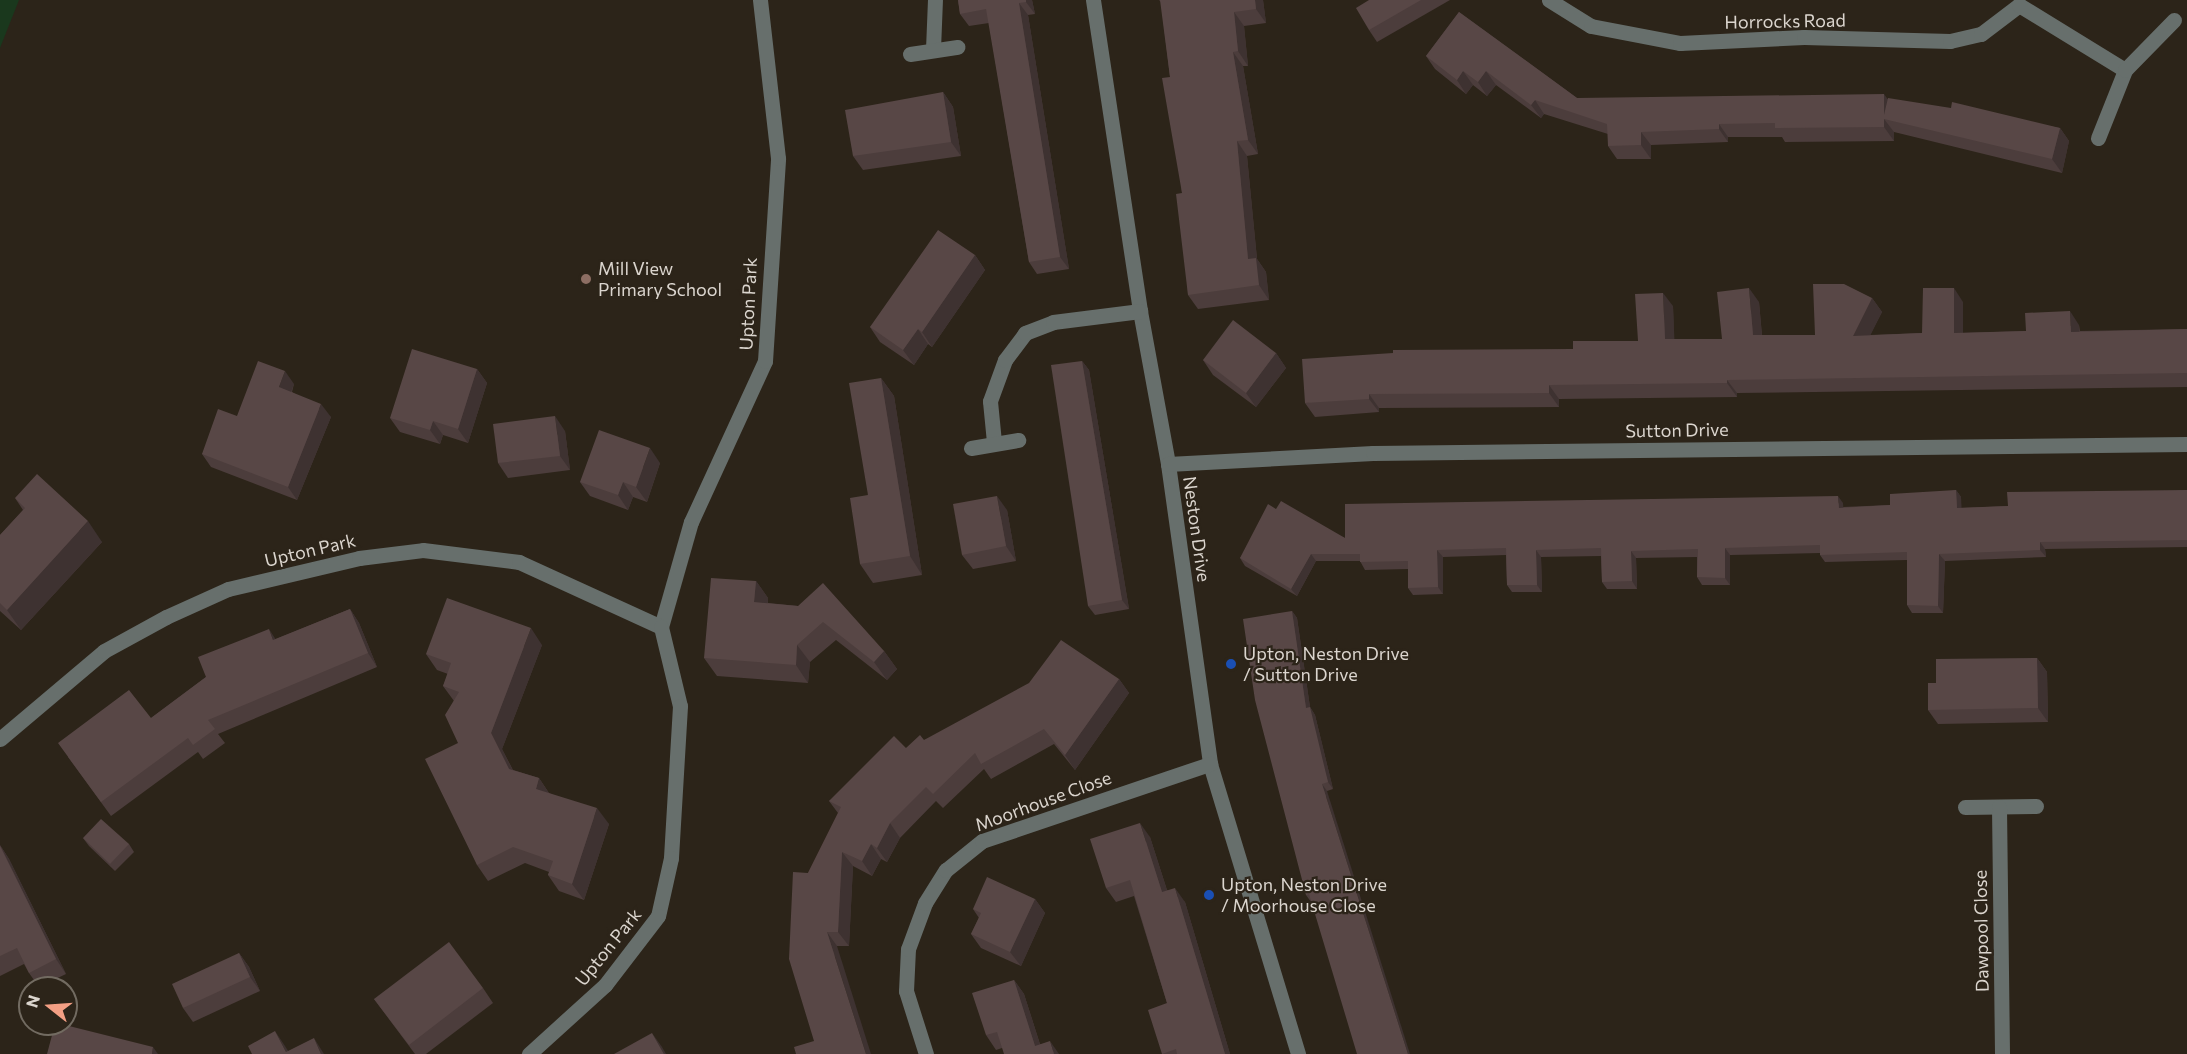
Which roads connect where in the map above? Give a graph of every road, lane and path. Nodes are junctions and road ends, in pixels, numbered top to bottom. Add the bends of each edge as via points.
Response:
1 (760, 0) edge
2 (935, 0) edge
3 (1093, 0) edge
4 (1549, 0) edge
5 (2020, 3) edge
6 (2174, 20) dead end
7 (957, 47) dead end
8 (933, 49) junction
9 (910, 54) dead end
10 (2124, 70) junction
11 (2098, 138) dead end
12 (1140, 311) junction
13 (1018, 440) dead end
14 (994, 442) junction
15 (2187, 444) edge
16 (971, 448) dead end
17 (1168, 464) junction
18 (661, 627) junction
19 (0, 739) edge
20 (1210, 764) junction
21 (2036, 806) dead end
22 (1965, 807) dead end
23 (1999, 807) junction
24 (529, 1054) edge
25 (926, 1054) edge
26 (1298, 1054) edge
27 (2002, 1054) edge

1 - 18 street, Upton Park via 778,158 765,361 691,522
2 - 8 street
3 - 12 street, Neston Drive
4 - 5 street, Horrocks Road via 1591,26 1680,43 1804,38 1950,40 1981,34
5 - 10 street, Horrocks Road
6 - 10 street
7 - 8 street
8 - 9 street
10 - 11 street
12 - 14 street via 1053,322 1025,333 1005,360 990,401
12 - 17 street, Neston Drive
13 - 14 street
14 - 16 street
15 - 17 street, Sutton Drive via 1373,453
17 - 20 street, Neston Drive
18 - 19 street, Upton Park via 519,562 423,550 359,558 228,589 166,617 104,651
18 - 24 street, Upton Park via 680,706 671,858 658,916 605,985
20 - 25 street, Moorhouse Close via 982,841 946,870 925,903 908,949 906,991
20 - 26 street, Neston Drive
21 - 23 street
22 - 23 street
23 - 27 street, Dawpool Close

